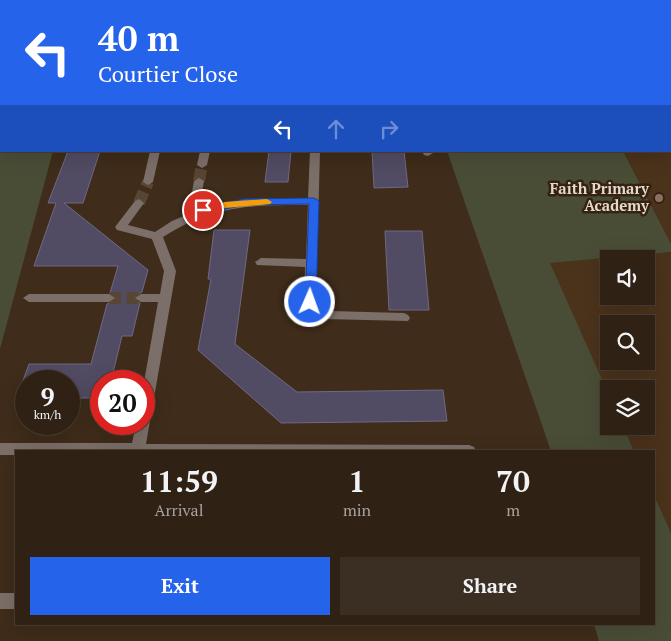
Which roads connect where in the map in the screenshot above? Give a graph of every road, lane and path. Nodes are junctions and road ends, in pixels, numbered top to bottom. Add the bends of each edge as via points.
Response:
1 (155, 152) edge
2 (205, 152) edge
3 (315, 152) edge
4 (202, 165) tunnel mouth
5 (148, 182) tunnel mouth
6 (199, 182) tunnel mouth
7 (314, 201) junction
8 (139, 203) tunnel mouth
9 (203, 210) junction
10 (157, 236) junction
11 (260, 262) dead end
12 (312, 263) junction
13 (29, 298) dead end
14 (109, 298) tunnel mouth
15 (141, 298) tunnel mouth
16 (165, 298) junction
17 (404, 318) dead end
18 (153, 370) edge
19 (141, 435) edge
20 (0, 449) edge
21 (138, 450) joint
22 (0, 601) edge
23 (15, 601) edge

1 - 5 street
2 - 4 street
3 - 7 street
6 - 9 street
7 - 9 street via 244,202
7 - 12 street
8 - 10 street via 121,227
9 - 10 street
10 - 16 street via 170,271
11 - 12 street
12 - 17 street via 310,302 327,316
13 - 14 street
15 - 16 street
16 - 18 street
19 - 21 street
20 - 21 street
22 - 23 street

